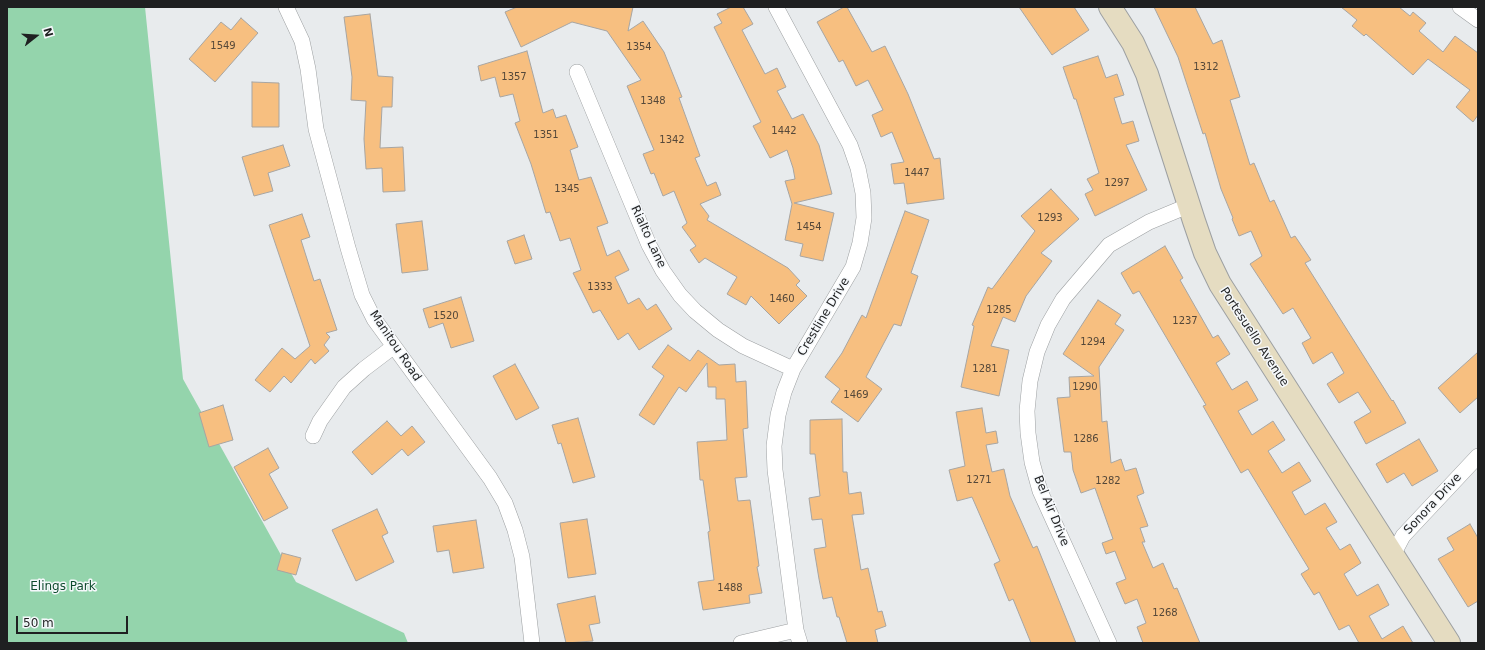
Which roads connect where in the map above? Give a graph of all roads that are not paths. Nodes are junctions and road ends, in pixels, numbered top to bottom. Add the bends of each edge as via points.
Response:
1 (286, 7) edge
2 (776, 7) edge
3 (1110, 7) edge
4 (1460, 7) edge
5 (1478, 20) edge
6 (578, 72) dead end
7 (1190, 205) junction
8 (394, 347) junction
9 (793, 369) junction
10 (313, 436) dead end
11 (1478, 456) edge
12 (1393, 554) junction
13 (798, 636) edge
14 (532, 643) edge
15 (741, 643) edge
16 (1109, 643) edge
17 (1449, 643) edge

1 - 8 street, Manitou Road via 302,41 316,130 362,295 374,319
2 - 9 street, Crestline Drive via 850,145 863,193 863,224 853,267
3 - 7 street, Portesuello Avenue via 1133,43 1147,74
4 - 5 street
6 - 9 street, Rialto Lane via 649,245 676,289 695,311 718,330 743,346
7 - 12 street, Portesuello Avenue via 1205,253 1220,284
7 - 16 street, Bel Air Drive via 1150,222 1109,245 1063,299 1037,352 1030,381 1028,433 1032,462 1040,490
8 - 10 street via 344,387 320,421
8 - 14 street, Manitou Road via 490,478 504,503 522,557
9 - 13 street, Crestline Drive via 778,415 774,446 775,470
11 - 12 street, Sonora Drive via 1402,536
12 - 17 street, Portesuello Avenue
13 - 15 street

